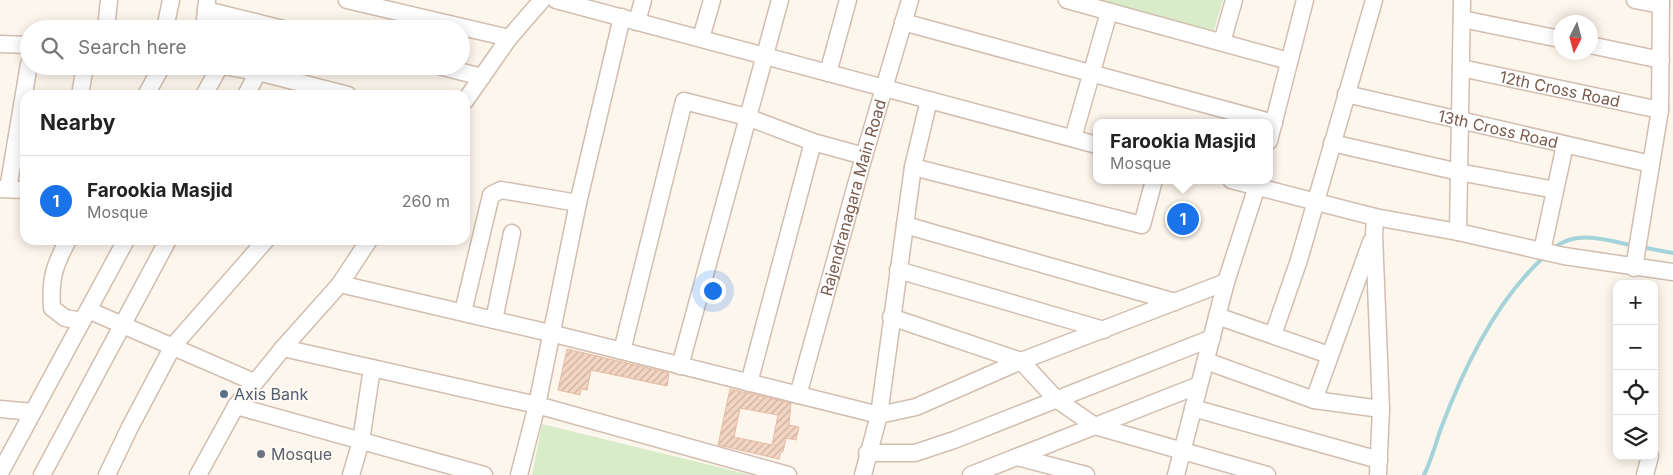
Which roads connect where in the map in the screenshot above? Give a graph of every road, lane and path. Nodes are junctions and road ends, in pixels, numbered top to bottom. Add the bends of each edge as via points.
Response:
1 (109, 0) edge
2 (171, 0) edge
3 (347, 0) edge
4 (542, 0) edge
5 (556, 0) edge
6 (643, 0) edge
7 (712, 0) edge
8 (780, 0) edge
9 (848, 0) edge
10 (910, 0) edge
11 (1066, 0) edge
12 (1234, 0) edge
13 (1305, 0) edge
14 (1374, 0) edge
15 (1462, 0) edge
16 (1635, 0) edge
17 (1661, 3) edge
18 (207, 5) edge
19 (1109, 12) junction
20 (629, 19) junction
21 (1462, 19) junction
22 (107, 20) edge
23 (167, 20) edge
24 (205, 20) edge
25 (254, 20) edge
26 (432, 20) edge
27 (903, 22) junction
28 (470, 29) edge
29 (509, 38) junction
30 (701, 38) junction
31 (1553, 38) edge
32 (1222, 42) junction
33 (0, 44) edge
34 (20, 45) edge
35 (1598, 47) edge
36 (765, 56) junction
37 (1661, 60) junction
38 (1290, 61) junction
39 (1461, 68) junction
40 (1092, 73) junction
41 (470, 74) edge
42 (828, 74) junction
43 (27, 75) edge
44 (83, 75) edge
45 (157, 75) edge
46 (216, 75) edge
47 (256, 75) edge
48 (270, 75) edge
49 (482, 77) junction
50 (884, 89) junction
51 (24, 90) edge
52 (81, 90) edge
53 (149, 90) edge
54 (207, 90) edge
55 (249, 90) edge
56 (328, 90) edge
57 (470, 94) edge
58 (1346, 94) junction
59 (929, 100) junction
60 (20, 109) edge
61 (1660, 110) junction
62 (747, 117) junction
63 (1259, 119) edge
64 (1460, 120) junction
65 (1274, 123) joint
66 (1273, 127) edge
67 (1073, 138) junction
68 (813, 142) junction
69 (1332, 143) junction
70 (1093, 144) edge
71 (1565, 145) junction
72 (864, 156) junction
73 (1651, 164) junction
74 (913, 167) junction
75 (1459, 172) junction
76 (1153, 184) edge
77 (1258, 184) edge
78 (4, 189) edge
79 (20, 190) edge
80 (1555, 190) junction
81 (1314, 202) junction
82 (578, 203) junction
83 (1375, 217) junction
84 (905, 225) junction
85 (1458, 232) junction
86 (512, 233) dead end
87 (1374, 235) junction
88 (65, 245) edge
89 (123, 245) edge
90 (165, 245) edge
91 (262, 245) edge
92 (365, 245) edge
93 (1542, 251) junction
94 (1635, 263) junction
95 (898, 270) junction
96 (1673, 272) edge
97 (1226, 282) junction
98 (340, 284) junction
99 (1175, 302) junction
100 (463, 312) junction
101 (85, 316) junction
102 (1217, 316) junction
103 (891, 317) junction
104 (494, 320) junction
105 (122, 325) junction
106 (1104, 330) junction
107 (550, 333) junction
108 (1273, 335) junction
109 (1212, 338) junction
110 (173, 346) junction
111 (283, 348) junction
112 (622, 351) junction
113 (1329, 355) junction
114 (1021, 361) junction
115 (1206, 362) junction
116 (680, 366) junction
117 (372, 368) junction
118 (254, 382) junction
119 (749, 383) junction
120 (1200, 385) junction
121 (798, 395) junction
122 (1056, 400) junction
123 (1314, 400) junction
124 (537, 404) junction
125 (236, 406) junction
126 (0, 408) edge
127 (1193, 408) junction
128 (1381, 409) junction
129 (33, 412) junction
130 (878, 415) junction
131 (1095, 426) junction
132 (361, 441) junction
133 (1182, 452) junction
134 (867, 453) junction
135 (1017, 457) junction
136 (1649, 460) edge
137 (2, 466) edge
138 (1379, 468) edge
139 (440, 469) edge
140 (973, 474) edge
141 (42, 475) edge
142 (107, 475) edge
143 (198, 475) edge
144 (351, 475) edge
145 (484, 475) edge
146 (519, 475) edge
147 (788, 475) edge
148 (863, 475) edge
149 (1086, 475) edge
150 (1176, 475) edge
151 (1267, 475) edge
152 (1645, 475) edge

1 - 22 street
2 - 23 street
3 - 26 street
4 - 29 street
5 - 20 street
6 - 20 street
7 - 30 street
8 - 36 street
9 - 42 street
10 - 27 street, Rajendranagara Main Road
11 - 19 street
12 - 32 street
13 - 38 street
14 - 58 street
15 - 21 street
16 - 17 street
17 - 37 street
18 - 24 street
18 - 25 street
19 - 32 street
19 - 40 street
20 - 30 street
20 - 82 street
21 - 31 street
21 - 39 street
27 - 40 street
27 - 50 street, Rajendranagara Main Road
28 - 29 street
29 - 49 street
30 - 36 street
32 - 38 street
33 - 34 street
35 - 37 street
36 - 42 street
36 - 62 street
37 - 61 street
38 - 65 street
39 - 61 street, 12th Cross Road
39 - 64 street
40 - 63 street
40 - 67 street
41 - 49 street
42 - 50 street
43 - 51 street
44 - 52 street
45 - 53 street
46 - 54 street
47 - 55 street
48 - 56 street
49 - 57 street
50 - 59 street
50 - 72 street, Rajendranagara Main Road
58 - 64 street, 13th Cross Road
58 - 69 street
59 - 67 street
59 - 74 street
60 - 78 street
61 - 73 street
62 - 68 street
62 - 112 street via 684,101
62 - 116 street
64 - 71 street, 13th Cross Road
64 - 75 street
65 - 66 street
67 - 70 street
68 - 72 street
68 - 119 street
69 - 75 street
69 - 81 street
71 - 73 street, 13th Cross Road
71 - 80 street
72 - 121 street, Rajendranagara Main Road
73 - 94 street
74 - 76 street via 1142,226
74 - 84 street
75 - 80 street
75 - 85 street
77 - 81 street
77 - 97 street
78 - 79 street
80 - 93 street
81 - 83 street
81 - 108 street via 1299,260
82 - 100 street via 501,190 491,195
82 - 107 street
83 - 85 street
83 - 87 street
84 - 95 street
84 - 99 street
85 - 93 street
86 - 104 street
87 - 113 street
87 - 128 street
88 - 101 street via 55,263 51,285 52,308 65,318
89 - 101 street
90 - 105 street
91 - 110 street
92 - 98 street
93 - 94 street
94 - 96 street
95 - 103 street
95 - 106 street
97 - 99 street
97 - 102 street
98 - 100 street
98 - 111 street
99 - 106 street
100 - 104 street
101 - 105 street
101 - 129 street
102 - 108 street
102 - 109 street
103 - 114 street
103 - 130 street
104 - 107 street
105 - 110 street
105 - 141 street
106 - 114 street
107 - 112 street
107 - 124 street
108 - 113 street
109 - 115 street
109 - 122 street
110 - 118 street
110 - 142 street
111 - 117 street
111 - 118 street
112 - 116 street
113 - 123 street
114 - 122 street
114 - 130 street via 916,407
115 - 120 street
115 - 123 street
116 - 119 street
117 - 124 street
117 - 132 street
118 - 125 street
119 - 121 street
120 - 127 street
120 - 131 street
121 - 130 street
122 - 131 street
122 - 134 street via 915,453
123 - 128 street
124 - 146 street
124 - 147 street
125 - 132 street
125 - 143 street
126 - 129 street
127 - 133 street
127 - 138 street
128 - 138 street
129 - 137 street
130 - 134 street
131 - 133 street
131 - 135 street
132 - 139 street
132 - 144 street
133 - 150 street
133 - 151 street
134 - 148 street
135 - 140 street
135 - 149 street
136 - 152 street
139 - 145 street

